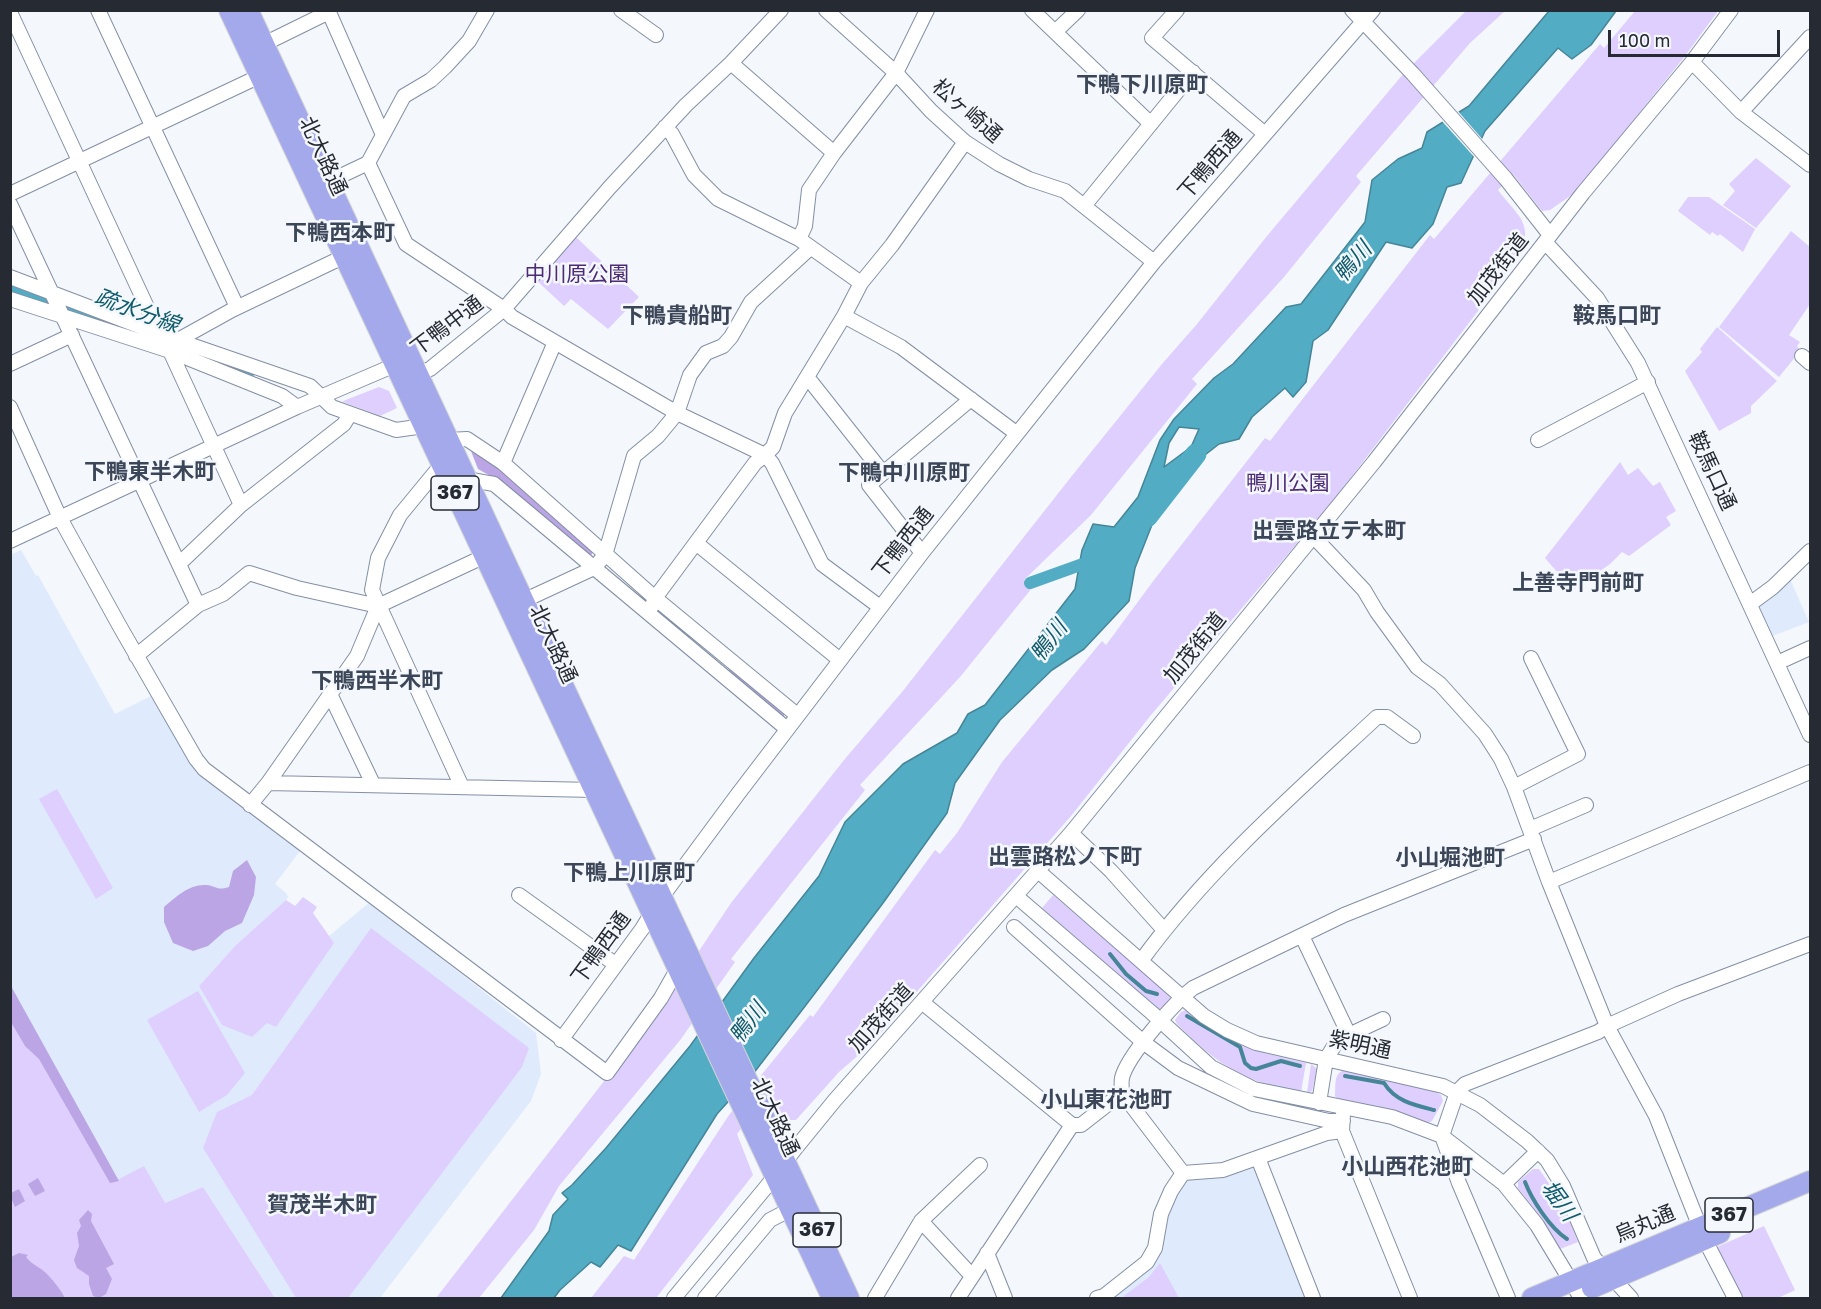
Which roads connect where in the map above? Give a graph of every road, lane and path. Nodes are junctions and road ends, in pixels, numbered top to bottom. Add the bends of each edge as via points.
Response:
1 (98, 10) edge
2 (229, 10) edge
3 (248, 10) edge
4 (487, 10) edge
5 (621, 10) edge
6 (781, 10) edge
7 (826, 10) edge
8 (927, 10) edge
9 (1032, 10) edge
10 (1078, 10) edge
11 (1177, 10) edge
12 (1352, 10) edge
13 (1373, 10) edge
14 (1731, 10) edge
15 (329, 11) edge
16 (10, 12) edge
17 (1363, 22) junction
18 (1055, 32) junction
19 (656, 35) dead end
20 (1809, 42) edge
21 (264, 44) junction
22 (1692, 62) junction
23 (731, 63) junction
24 (1193, 72) junction
25 (896, 73) junction
26 (260, 76) junction
27 (1741, 112) junction
28 (1151, 124) junction
29 (153, 127) junction
30 (665, 127) junction
31 (1265, 134) junction
32 (383, 135) junction
33 (965, 142) junction
34 (834, 153) junction
35 (81, 161) junction
36 (368, 163) junction
37 (1810, 165) edge
38 (328, 182) junction
39 (10, 194) edge
40 (10, 204) edge
41 (1084, 206) junction
42 (1548, 239) junction
43 (805, 243) junction
44 (344, 257) junction
45 (1154, 262) junction
46 (10, 277) edge
47 (861, 283) junction
48 (52, 292) junction
49 (10, 299) edge
50 (237, 308) junction
51 (504, 309) junction
52 (63, 316) junction
53 (844, 316) junction
54 (72, 335) junction
55 (169, 340) junction
56 (555, 342) junction
57 (10, 364) edge
58 (395, 365) junction
59 (417, 374) junction
60 (807, 378) junction
61 (1648, 382) junction
62 (320, 397) junction
63 (971, 399) junction
64 (10, 407) edge
65 (297, 407) junction
66 (677, 413) junction
67 (350, 414) junction
68 (424, 426) junction
69 (1016, 433) junction
70 (448, 440) junction
71 (1538, 440) dead end
72 (214, 446) junction
73 (765, 455) junction
74 (503, 463) junction
75 (442, 464) junction
76 (884, 473) junction
77 (466, 479) junction
78 (140, 480) junction
79 (241, 505) junction
80 (60, 518) junction
81 (1314, 537) junction
82 (10, 541) edge
83 (696, 543) junction
84 (1810, 550) edge
85 (922, 553) junction
86 (605, 555) junction
87 (485, 556) junction
88 (179, 564) junction
89 (594, 568) junction
90 (655, 598) junction
91 (523, 601) junction
92 (1750, 604) junction
93 (198, 605) junction
94 (378, 606) junction
95 (880, 607) junction
96 (650, 614) junction
97 (1810, 648) edge
98 (136, 656) junction
99 (1531, 658) dead end
100 (840, 660) junction
101 (1777, 663) junction
102 (330, 694) junction
103 (797, 715) junction
104 (787, 729) junction
105 (1810, 735) edge
106 (1413, 736) dead end
107 (1810, 772) edge
108 (268, 783) junction
109 (373, 784) junction
110 (462, 787) junction
111 (1514, 787) junction
112 (594, 790) junction
113 (250, 805) junction
114 (1586, 806) dead end
115 (1071, 832) junction
116 (1532, 834) junction
117 (1037, 870) junction
118 (1549, 882) junction
119 (519, 895) dead end
120 (1016, 896) junction
121 (656, 905) junction
122 (1014, 927) dead end
123 (1164, 930) junction
124 (1302, 936) junction
125 (1810, 944) edge
126 (1141, 961) junction
127 (615, 964) junction
128 (683, 968) junction
129 (1182, 998) junction
130 (923, 1003) junction
131 (1383, 1019) dead end
132 (1162, 1022) junction
133 (1607, 1026) junction
134 (1349, 1035) junction
135 (561, 1040) junction
136 (1143, 1042) junction
137 (1326, 1059) junction
138 (1457, 1092) junction
139 (1122, 1093) junction
140 (1319, 1103) junction
141 (1343, 1120) junction
142 (1072, 1125) junction
143 (1442, 1136) junction
144 (1538, 1151) junction
145 (1258, 1158) junction
146 (980, 1166) dead end
147 (780, 1168) junction
148 (1184, 1173) junction
149 (1810, 1181) edge
150 (1504, 1184) junction
151 (1810, 1195) edge
152 (791, 1209) junction
153 (921, 1221) junction
154 (1703, 1233) junction
155 (987, 1253) junction
156 (1608, 1273) junction
157 (972, 1276) junction
158 (1574, 1293) edge
159 (674, 1299) edge
160 (705, 1299) edge
161 (832, 1299) edge
162 (849, 1299) edge
163 (875, 1299) edge
164 (958, 1299) edge
165 (1005, 1299) edge
166 (1097, 1299) edge
167 (1313, 1299) edge
168 (1410, 1299) edge
169 (1508, 1299) edge
170 (1532, 1299) edge
171 (1631, 1299) edge
172 (1735, 1299) edge

1 - 29 street
2 - 26 highway, 北大路通 / 367
3 - 21 highway, 北大路通 / 367
4 - 32 street via 469,41 445,67 404,96
5 - 19 street
6 - 23 street, 下鴨中通
7 - 25 street, 松ヶ崎通
8 - 25 street
9 - 18 street
10 - 18 street
11 - 24 street via 1152,38
12 - 17 street
13 - 17 street, 下鴨西通
14 - 22 street, 加茂街道
15 - 21 street
15 - 32 street
16 - 35 street
17 - 31 street, 下鴨西通
17 - 42 street, 鞍馬口通 via 1506,179
18 - 28 street
20 - 27 street
21 - 38 highway, 北大路通 / 367
22 - 27 street
22 - 42 street, 加茂街道
23 - 30 street, 下鴨中通
23 - 34 street
24 - 28 street
24 - 31 street
25 - 33 street, 松ヶ崎通
25 - 34 street
26 - 29 street
26 - 44 highway, 北大路通 / 367
27 - 37 street
28 - 41 street
29 - 35 street
29 - 50 street
30 - 43 street via 694,175 718,199
30 - 51 street, 下鴨中通
31 - 45 street, 下鴨西通
32 - 36 street
33 - 41 street, 松ヶ崎通 via 1029,179 1065,191
33 - 47 street
34 - 43 street via 809,190
35 - 39 street
35 - 55 street
36 - 38 street
36 - 51 street via 406,244
38 - 59 highway, 北大路通 / 367
40 - 48 street
41 - 45 street, 松ヶ崎通
42 - 61 street, 鞍馬口通 via 1598,298
42 - 81 street, 加茂街道
43 - 47 street
43 - 66 street via 751,302 723,346 706,353 690,375
44 - 50 street
44 - 58 highway, 北大路通 / 367
45 - 69 street, 下鴨西通
46 - 48 street
47 - 53 street
48 - 52 street
48 - 55 street
49 - 52 street
50 - 55 street
51 - 56 street
51 - 59 street, 下鴨中通 via 429,369
52 - 54 street
52 - 55 street
53 - 60 street
53 - 63 street via 901,347
54 - 57 street
54 - 78 street
55 - 62 street via 310,386
55 - 65 street
55 - 72 street
56 - 66 street
56 - 74 street
58 - 59 street, 下鴨中通
58 - 62 street, 下鴨中通
58 - 68 highway, 北大路通 / 367
59 - 70 highway, 北大路通 / 367
60 - 73 street
60 - 76 street
61 - 71 street
61 - 92 street, 鞍馬口通
62 - 65 street, 下鴨中通
62 - 67 street
63 - 69 street
63 - 76 street
64 - 80 street
65 - 72 street, 下鴨中通
66 - 73 street
66 - 86 street via 634,456
67 - 68 street via 396,430
67 - 79 street via 344,424
68 - 75 highway, 北大路通 / 367
69 - 85 street, 下鴨西通
70 - 74 street via 467,439
70 - 77 highway, 北大路通 / 367
72 - 78 street, 下鴨中通
72 - 79 street
73 - 83 street
73 - 95 street via 822,564
74 - 86 street
75 - 87 highway, 北大路通 / 367
75 - 94 street via 400,515 378,558 372,590
76 - 85 street via 869,485
77 - 89 street via 494,484
77 - 91 highway, 北大路通 / 367
78 - 80 street, 下鴨中通
78 - 88 street
79 - 88 street
80 - 82 street, 下鴨中通
80 - 98 street
81 - 111 street via 1364,590 1417,667 1440,684 1485,734
81 - 115 street, 加茂街道
83 - 90 street
83 - 100 street
84 - 92 street
85 - 95 street, 下鴨西通
86 - 89 street
86 - 90 street
87 - 94 street
87 - 112 highway, 北大路通 / 367
88 - 93 street
89 - 91 street
89 - 96 street
90 - 96 street
90 - 103 street
91 - 121 highway, 北大路通 / 367
92 - 101 street, 鞍馬口通
93 - 94 street via 223,594 249,573
93 - 98 street
94 - 102 street via 357,656
94 - 110 street
95 - 100 street, 下鴨西通
96 - 104 street
97 - 101 street
98 - 113 street via 196,759
99 - 111 street via 1578,754
100 - 103 street, 下鴨西通
101 - 105 street, 鞍馬口通
102 - 108 street
102 - 109 street
103 - 104 street, 下鴨西通
104 - 121 street, 下鴨西通
106 - 123 street via 1387,717 1377,717 1257,828
107 - 118 street
108 - 109 street
108 - 113 street
109 - 110 street
110 - 112 street
111 - 116 street
112 - 121 highway, 北大路通 / 367
113 - 135 street
114 - 116 street
115 - 117 street, 加茂街道
115 - 123 street
116 - 118 street
116 - 124 street
117 - 120 street, 加茂街道
117 - 126 street, 紫明通
118 - 133 street
119 - 127 street
120 - 130 street, 加茂街道
120 - 132 street
121 - 127 street, 下鴨西通
121 - 128 highway, 北大路通 / 367
122 - 136 street
123 - 126 street
124 - 129 street via 1192,988
124 - 134 street
125 - 133 street via 1678,994
126 - 129 street, 紫明通
127 - 135 street, 下鴨西通
128 - 135 street via 607,1074
128 - 147 highway, 北大路通 / 367
129 - 132 street
129 - 137 street, 紫明通 via 1227,1030 1256,1043
130 - 142 street
130 - 147 street, 加茂街道
131 - 134 street
132 - 136 street
132 - 140 street via 1211,1067 1254,1089
133 - 138 street via 1465,1084
133 - 154 street via 1656,1116
134 - 137 street via 1338,1040
136 - 139 street via 1122,1077
136 - 141 street via 1178,1068 1253,1104 1320,1119
137 - 138 street, 紫明通
137 - 140 street
138 - 143 street
138 - 144 street, 紫明通
139 - 142 street via 1081,1125
139 - 148 street
140 - 141 street
141 - 143 street via 1392,1117
141 - 145 street via 1327,1133
141 - 168 street
142 - 155 street
143 - 150 street
143 - 169 street
144 - 150 street
144 - 156 street, 紫明通 via 1563,1186 1594,1258
145 - 148 street via 1223,1170
145 - 167 street
146 - 153 street
147 - 152 highway, 北大路通 / 367
147 - 159 street, 加茂街道
147 - 162 highway, 北大路通 / 367
148 - 166 street via 1161,1214 1155,1248 1147,1262
149 - 154 highway, 烏丸通 / 367
150 - 158 street via 1537,1225
151 - 154 highway, 烏丸通 / 367
152 - 160 street via 770,1220
152 - 161 highway, 北大路通 / 367
153 - 157 street
153 - 163 street
154 - 156 highway, 烏丸通 / 367
154 - 172 street
155 - 157 street
155 - 165 street
156 - 158 highway, 烏丸通 / 367
156 - 171 street, 紫明通
157 - 164 street
158 - 170 highway, 烏丸通 / 367

